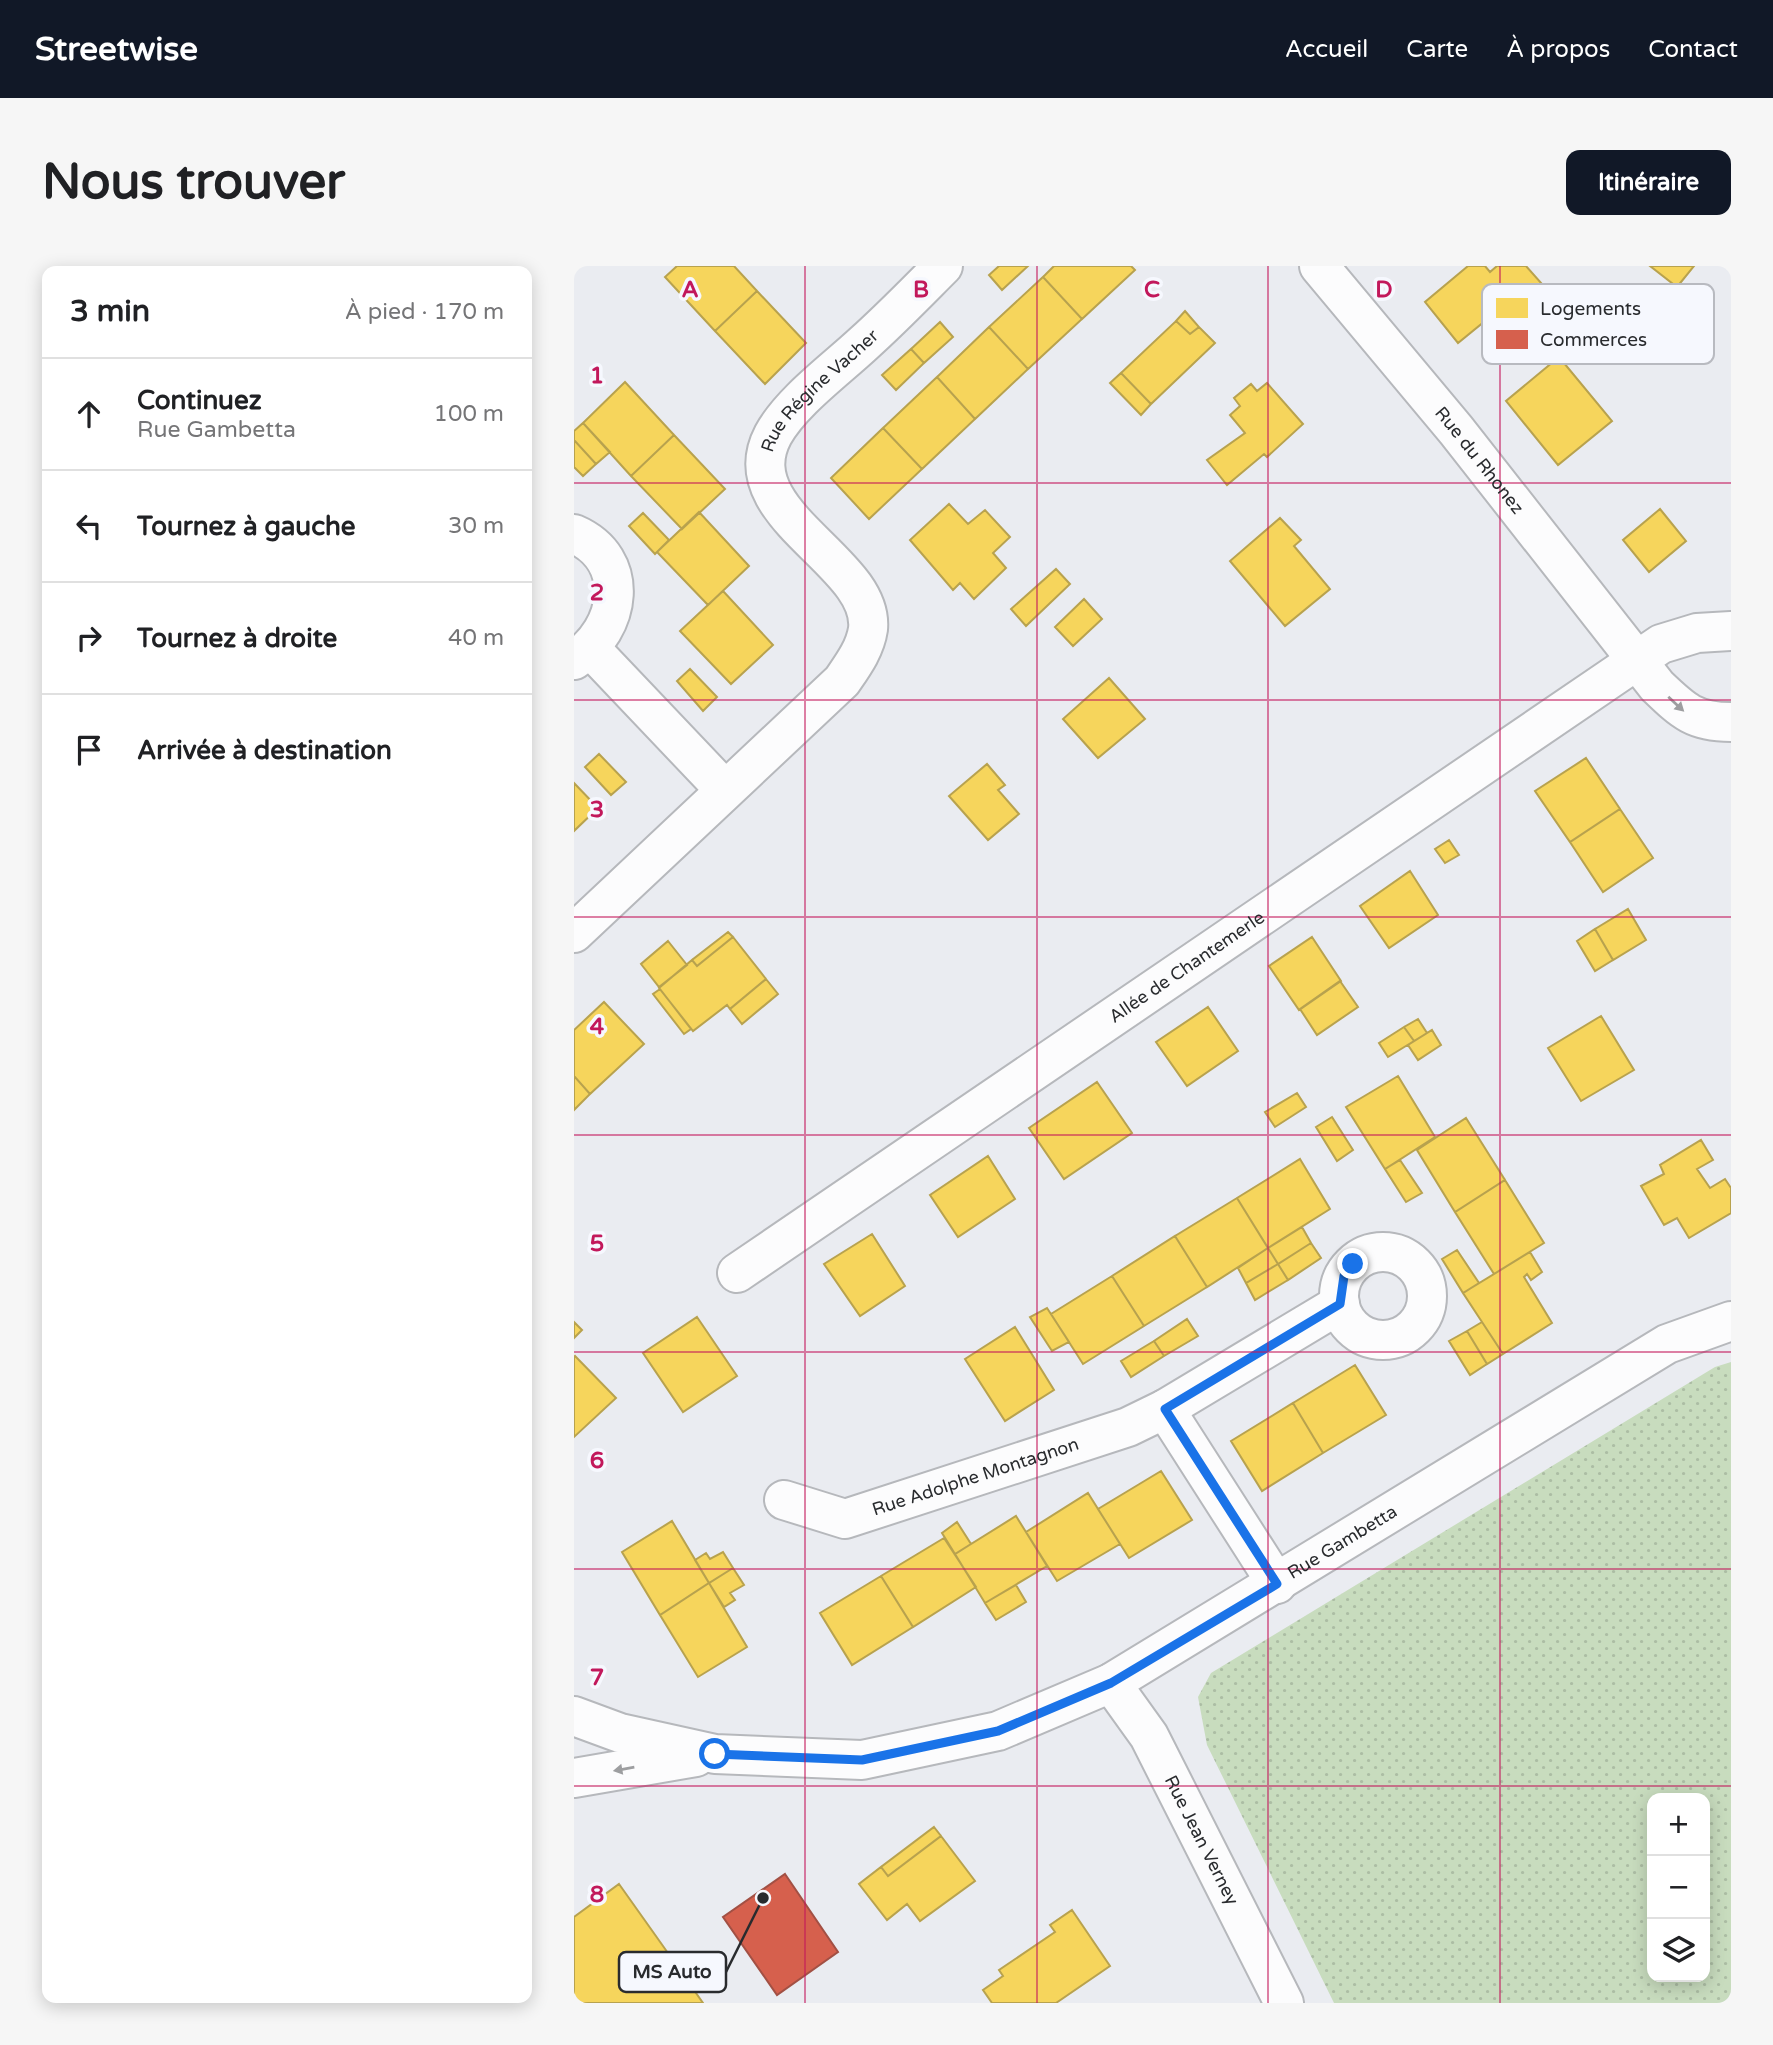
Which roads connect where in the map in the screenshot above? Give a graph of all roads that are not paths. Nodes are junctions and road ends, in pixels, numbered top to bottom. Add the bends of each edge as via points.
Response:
1 (943, 266) edge
2 (1318, 266) edge
3 (574, 534) edge
4 (1731, 631) edge
5 (583, 654) edge
6 (1636, 660) junction
7 (1731, 722) edge
8 (724, 789) junction
9 (574, 933) edge
10 (737, 1273) dead end
11 (1340, 1304) dead end
12 (1731, 1321) edge
13 (1165, 1409) junction
14 (784, 1500) dead end
15 (1277, 1584) junction
16 (1111, 1683) junction
17 (574, 1716) edge
18 (715, 1754) junction
19 (574, 1778) edge
20 (1284, 2003) edge

1 - 8 street, Rue Régine Vacher via 810,391 773,435 766,456 778,505 852,583 864,603 868,628 861,653 842,681
2 - 6 street, Rue du Rhonez via 1456,430
3 - 5 street via 596,549 614,588 609,621
4 - 6 street, Allée de Chantemerle via 1697,633 1661,643
5 - 8 street
6 -> 7 street, Rue du Rhonez via 1684,712 1707,722
6 - 10 street, Allée de Chantemerle
8 - 9 street, Rue Régine Vacher
11 - 13 street, Rue Adolphe Montagnon
12 - 15 street, Rue Gambetta via 1667,1344
13 - 14 street, Rue Adolphe Montagnon via 1128,1427 845,1519
13 - 15 street
15 - 16 street, Rue Gambetta
16 - 18 street, Rue Gambetta via 998,1731 862,1760
16 - 20 street, Rue Jean Verney via 1149,1736
17 - 18 street, Rue Gambetta via 620,1733
18 -> 19 street

